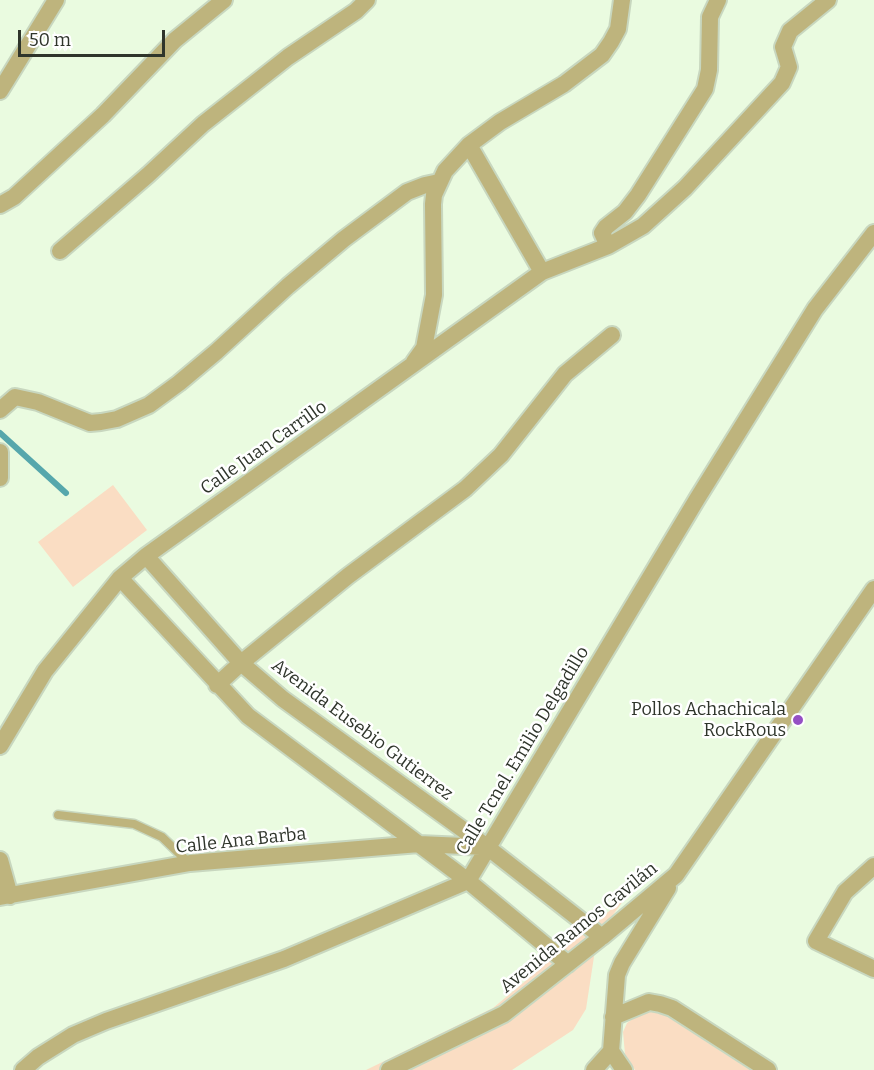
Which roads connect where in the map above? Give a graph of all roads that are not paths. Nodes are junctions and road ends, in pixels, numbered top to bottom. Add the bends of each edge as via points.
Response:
1 (56, 0) edge
2 (224, 0) edge
3 (367, 0) edge
4 (622, 0) edge
5 (717, 0) edge
6 (828, 0) edge
7 (0, 91) edge
8 (469, 145) junction
9 (439, 183) junction
10 (0, 206) edge
11 (874, 233) edge
12 (608, 246) junction
13 (60, 250) dead end
14 (542, 272) junction
15 (612, 335) dead end
16 (408, 369) junction
17 (0, 410) edge
18 (0, 452) edge
19 (0, 478) edge
20 (146, 556) junction
21 (120, 578) junction
22 (874, 589) edge
23 (241, 663) junction
24 (217, 684) junction
25 (0, 747) edge
26 (58, 815) dead end
27 (419, 844) junction
28 (487, 847) junction
29 (0, 860) edge
30 (190, 863) junction
31 (874, 866) edge
32 (676, 874) junction
33 (468, 881) junction
34 (5, 897) edge
35 (602, 937) junction
36 (568, 964) junction
37 (874, 969) edge
38 (613, 1017) junction
39 (612, 1051) junction
40 (23, 1070) edge
41 (389, 1070) edge
42 (594, 1070) edge
43 (624, 1070) edge
44 (768, 1070) edge

1 - 7 street
2 - 10 street via 175,40 103,115
3 - 13 street via 203,124
4 - 8 street via 618,29 602,55
5 - 12 street via 710,17 705,89 638,195 602,233
6 - 12 street, Calle Juan Carrillo via 790,31 783,47 789,67 782,83 685,188 643,226
8 - 9 street via 453,160
8 - 14 street
9 - 16 street via 433,204 434,295 424,348
9 - 17 street via 407,192 344,239 216,352 149,405 117,419 90,423 15,397
11 - 28 street, Calle Tcnel. Emilio Delgadillo via 815,309
12 - 14 street, Calle Juan Carrillo
14 - 16 street, Calle Juan Carrillo
15 - 23 street via 565,374 501,456 465,489 348,576
16 - 20 street, Calle Juan Carrillo
18 - 19 street
20 - 21 street, Calle Juan Carrillo
20 - 23 street, Avenida Eusebio Gutierrez
21 - 24 street
21 - 25 street, Calle Juan Carrillo via 45,671
22 - 32 street, Avenida Ramos Gavilán
23 - 24 street
23 - 28 street, Avenida Eusebio Gutierrez via 283,699
24 - 27 street via 248,716
26 - 30 lane via 134,824 162,837
27 - 28 street, Calle Ana Barba
27 - 30 street, Calle Ana Barba
27 - 33 street
28 - 33 street, Calle Tcnel. Emilio Delgadillo
28 - 35 street, Avenida Eusebio Gutierrez
29 - 34 street
30 - 34 street, Calle Ana Barba
31 - 37 street via 845,892 816,941
32 - 35 street, Avenida Ramos Gavilán
32 - 38 street via 622,963
33 - 36 street
33 - 40 street, Calle Tcnel. Emilio Delgadillo via 284,959 73,1035
35 - 36 street, Avenida Ramos Gavilán
36 - 41 street, Avenida Ramos Gavilán via 504,1014
38 - 39 street
38 - 44 street via 649,1002 672,1008
39 - 42 street
39 - 43 street

